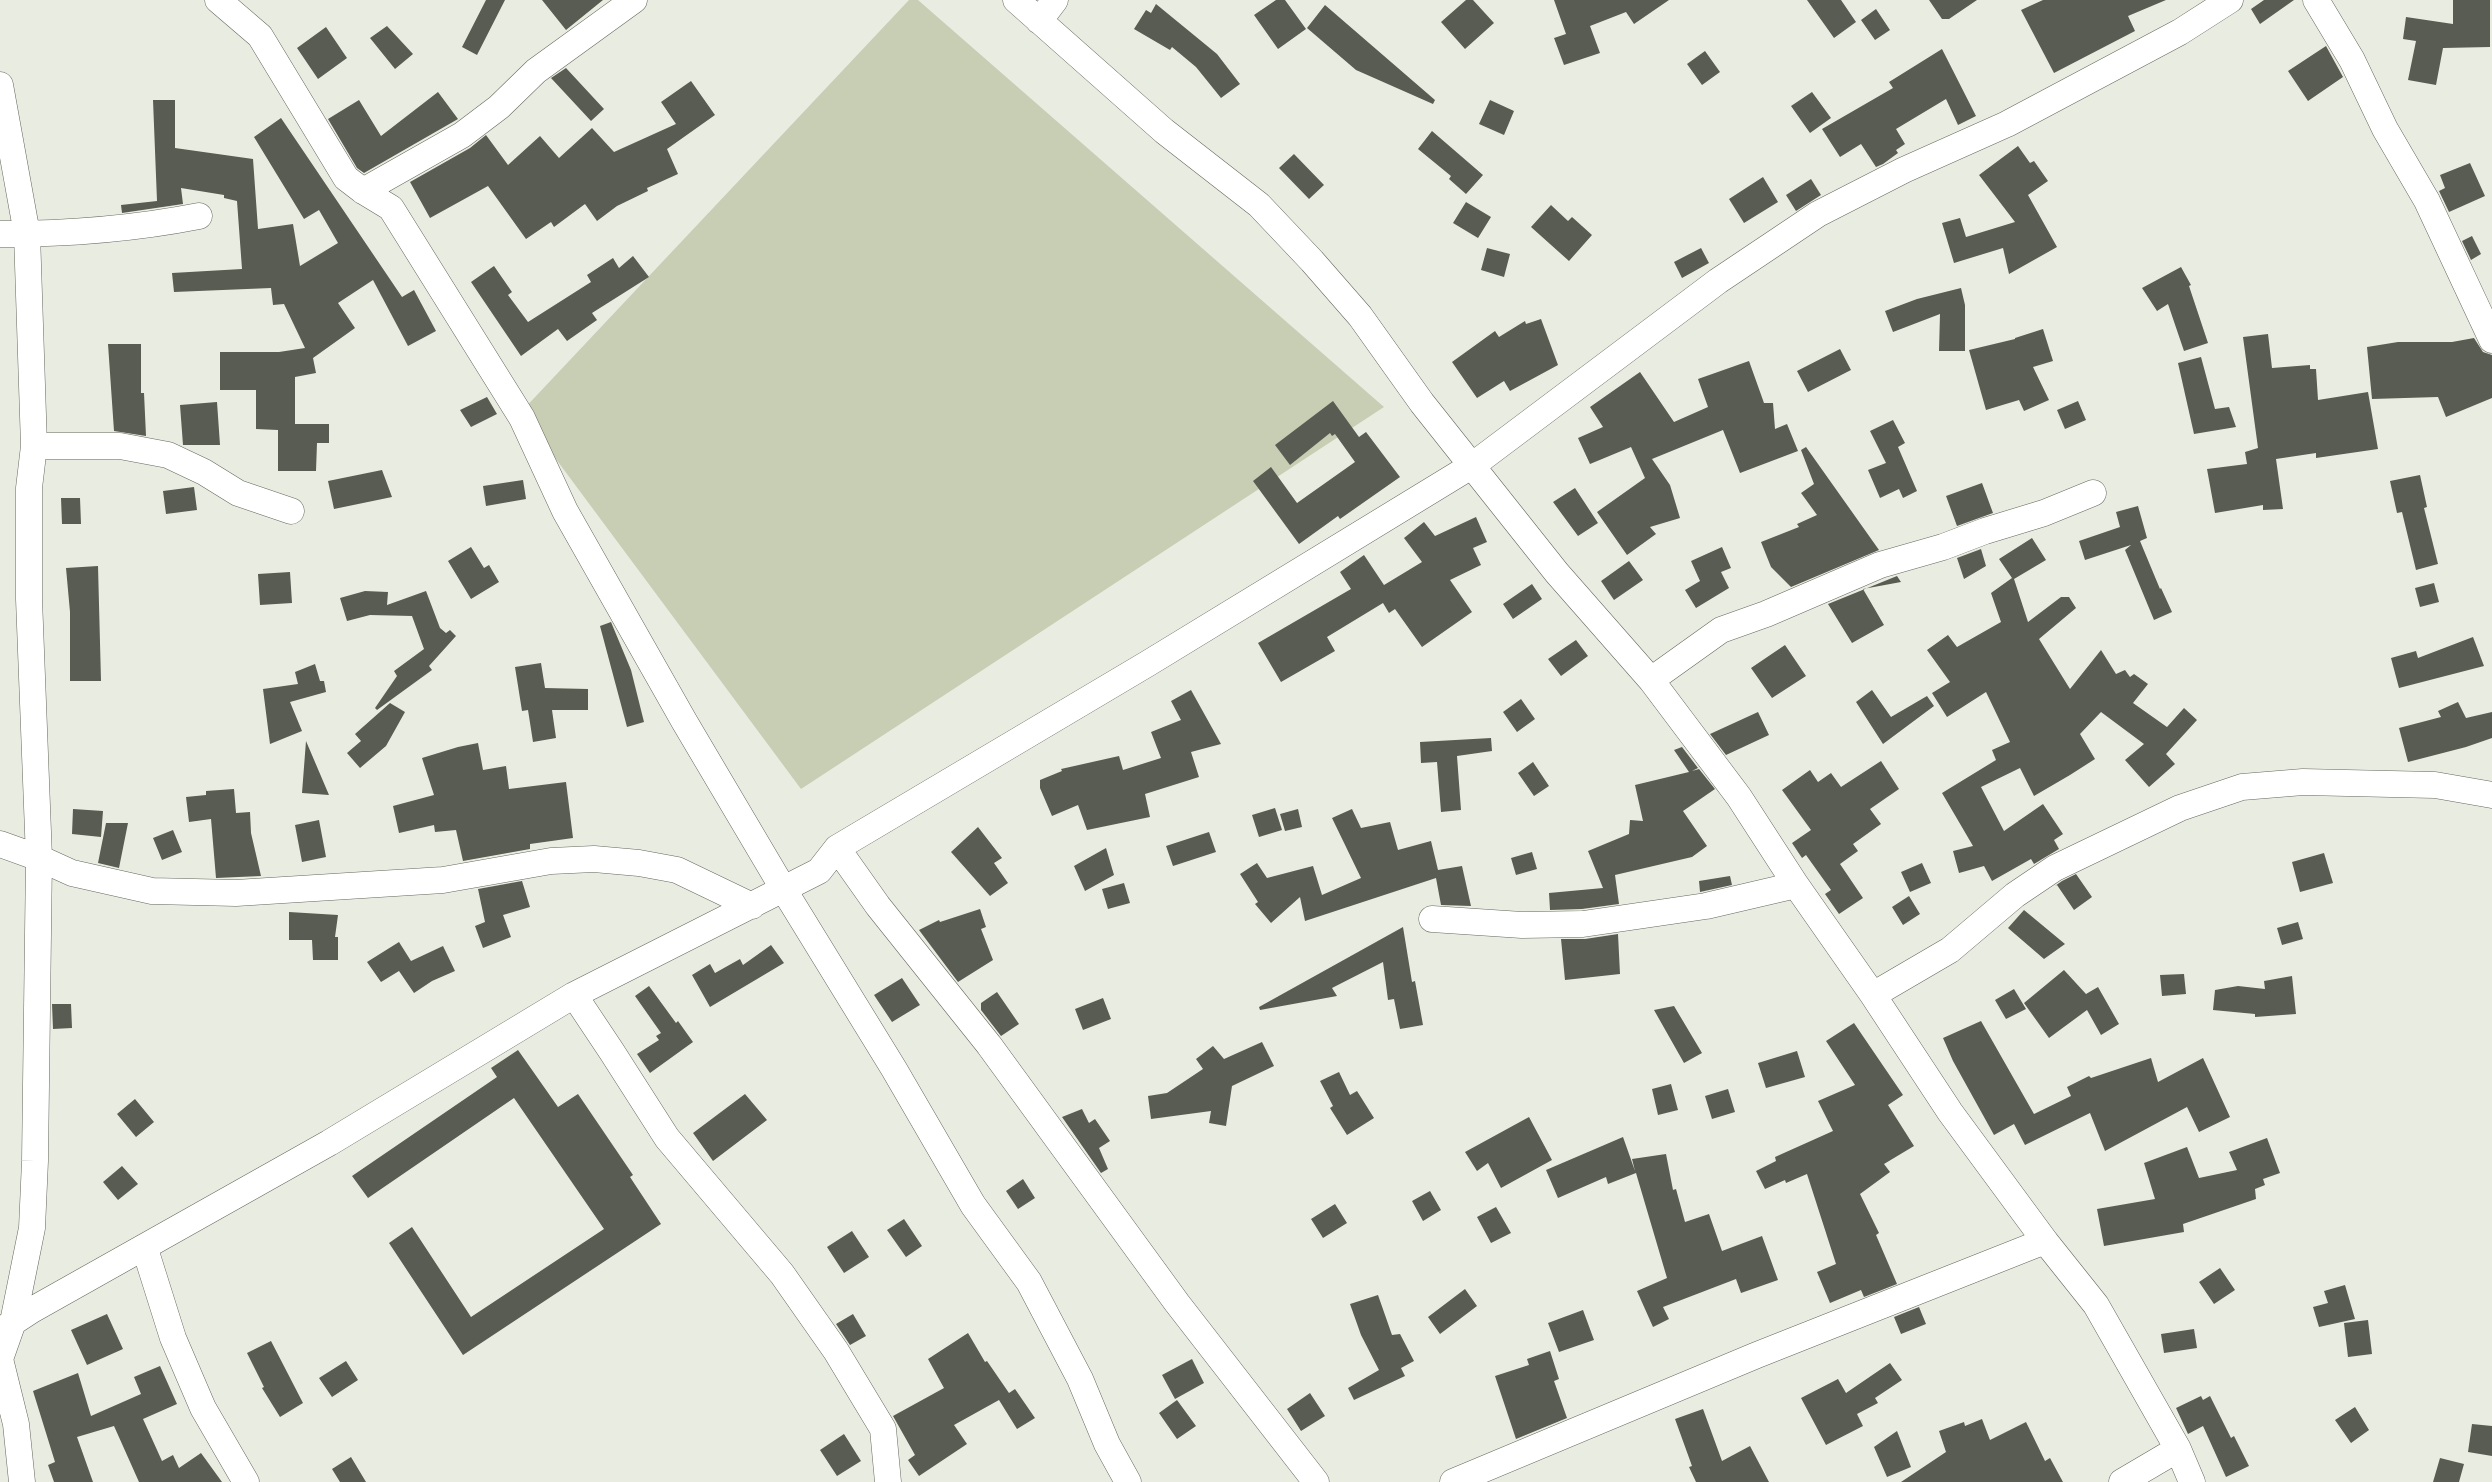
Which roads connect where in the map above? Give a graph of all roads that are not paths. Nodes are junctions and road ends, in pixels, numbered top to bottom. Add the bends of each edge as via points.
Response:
1 (218, 0) edge
2 (634, 0) edge
3 (1016, 0) edge
4 (1055, 0) edge
5 (2230, 0) edge
6 (2316, 0) edge
7 (1039, 21) junction
8 (0, 85) edge
9 (363, 191) junction
10 (199, 216) dead end
11 (0, 234) edge
12 (27, 234) junction
13 (2492, 340) edge
14 (34, 446) junction
15 (1473, 465) junction
16 (2094, 493) dead end
17 (291, 511) dead end
18 (1650, 680) junction
19 (2492, 795) edge
20 (0, 844) edge
21 (837, 848) junction
22 (39, 858) junction
23 (1796, 885) junction
24 (783, 890) junction
25 (752, 906) junction
26 (1432, 919) dead end
27 (574, 995) junction
28 (1873, 995) junction
29 (2045, 1241) junction
30 (145, 1248) junction
31 (6, 1327) edge
32 (2178, 1449) junction
33 (21, 1482) edge
34 (246, 1482) edge
35 (888, 1482) edge
36 (1128, 1482) edge
37 (1316, 1482) edge
38 (1453, 1482) edge
39 (2122, 1482) edge
40 (2192, 1482) edge

1 - 9 street via 260,36 346,178
2 - 9 street via 536,71 499,108 462,135
3 - 7 street
4 - 7 street
5 - 15 street via 2180,32 2007,124 1818,214 1718,281
6 - 13 street via 2427,201
7 - 15 street via 1164,130 1259,204 1360,316 1422,403
8 - 12 street
9 - 24 street via 391,208 522,418 565,511
10 - 12 street via 150,226
11 - 12 street
12 - 14 street
14 - 17 street via 120,446 168,455 238,493
14 - 22 street via 29,488 29,599
15 - 18 street via 1557,573
15 - 21 street via 1157,659
16 - 18 street via 1943,547 1880,565 1721,630
18 - 23 street via 1739,797
19 - 28 street via 2435,785 2303,782 2242,787 2180,808 2055,868 2015,895 1950,950
20 - 22 street
21 - 24 street via 819,871
21 - 37 street via 878,906 990,1045 1177,1303
22 - 25 street via 72,873 152,891 236,893 443,880 551,861 605,860 677,870
22 - 31 street via 32,1228
23 - 26 street via 1706,906 1582,924 1522,926
23 - 28 street
24 - 25 street
24 - 36 street via 973,1205 1029,1282
25 - 27 street
27 - 30 street via 329,1143
27 - 35 street via 667,1138 782,1274 836,1351 883,1430
28 - 29 street via 1950,1112
29 - 32 street via 2096,1305
29 - 38 street via 1757,1355
30 - 31 street
30 - 34 street via 173,1338 203,1408
31 - 33 street via 0,1359 16,1424
32 - 39 street
32 - 40 street

